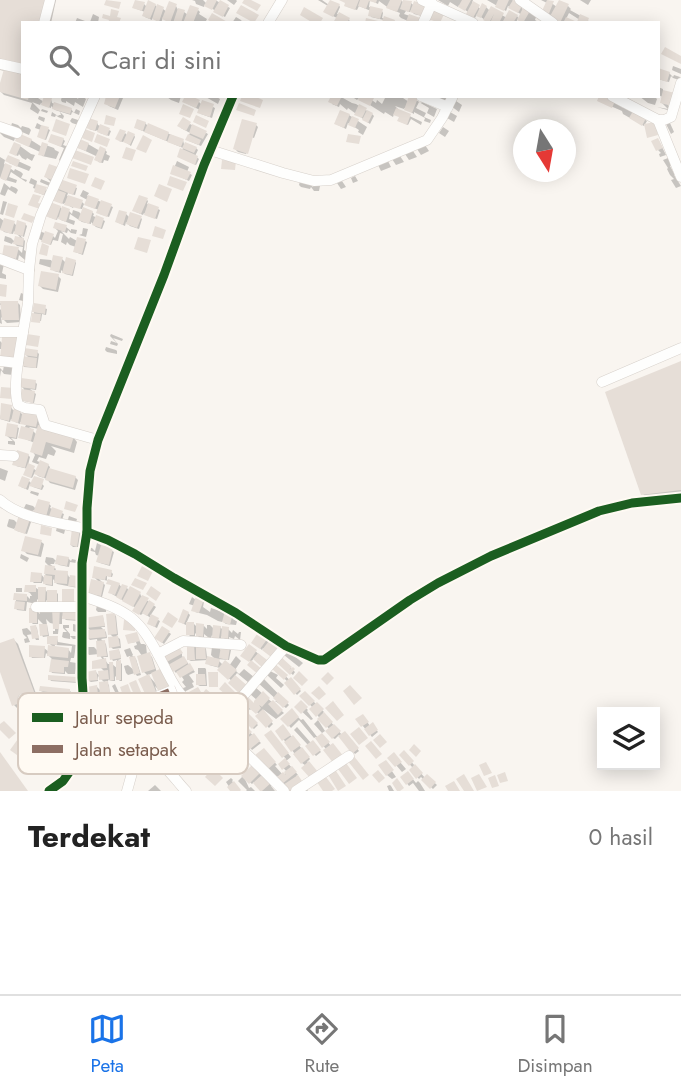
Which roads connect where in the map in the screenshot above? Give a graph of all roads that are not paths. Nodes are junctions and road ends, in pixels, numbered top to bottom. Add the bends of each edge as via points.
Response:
1 (50, 0) edge
2 (282, 0) edge
3 (520, 0) edge
4 (427, 2) edge
5 (45, 21) edge
6 (269, 21) edge
7 (423, 21) edge
8 (469, 21) edge
9 (550, 21) edge
10 (0, 64) edge
11 (21, 69) edge
12 (681, 83) edge
13 (95, 98) edge
14 (230, 98) edge
15 (426, 98) edge
16 (452, 98) edge
17 (618, 98) edge
18 (448, 107) junction
19 (658, 120) junction
20 (0, 127) edge
21 (18, 132) dead end
22 (210, 149) junction
23 (681, 177) edge
24 (0, 259) edge
25 (29, 270) junction
26 (0, 332) edge
27 (23, 332) junction
28 (681, 348) edge
29 (0, 361) edge
30 (18, 363) junction
31 (602, 382) dead end
32 (98, 440) junction
33 (0, 455) edge
34 (14, 456) dead end
35 (681, 498) edge
36 (0, 500) edge
37 (87, 531) junction
38 (82, 601) junction
39 (36, 607) dead end
40 (241, 645) dead end
41 (286, 646) junction
42 (158, 654) junction
43 (176, 689) junction
44 (83, 693) edge
45 (166, 693) edge
46 (180, 693) edge
47 (245, 693) edge
48 (248, 756) edge
49 (349, 756) dead end
50 (67, 774) edge
51 (132, 774) edge
52 (171, 774) edge
53 (49, 791) edge
54 (127, 791) edge
55 (186, 791) edge
56 (284, 791) edge
57 (296, 791) edge

1 - 5 street
2 - 6 street
3 - 9 street
4 - 7 street
4 - 8 street
10 - 11 street
12 - 19 street via 671,117
13 - 25 street via 41,215
14 - 22 street
15 - 18 street
16 - 18 street
17 - 19 street
18 - 22 street via 427,140 331,180 314,181
19 - 23 street
20 - 21 street
22 - 32 street
24 - 25 street
25 - 27 street
26 - 27 street
27 - 30 street
28 - 31 street
29 - 30 street
30 - 32 street via 18,405 40,410 46,425
32 - 37 street via 90,471
33 - 34 street
35 - 41 street via 598,511 491,556 410,600 324,660
36 - 37 street via 39,519
37 - 38 street
37 - 41 street via 135,554
38 - 39 street
38 - 42 street via 128,614
38 - 44 street
40 - 42 street via 183,641
41 - 47 street
42 - 43 street
43 - 45 street
43 - 46 street
48 - 56 street
49 - 57 street
50 - 53 street
51 - 54 street
52 - 55 street

